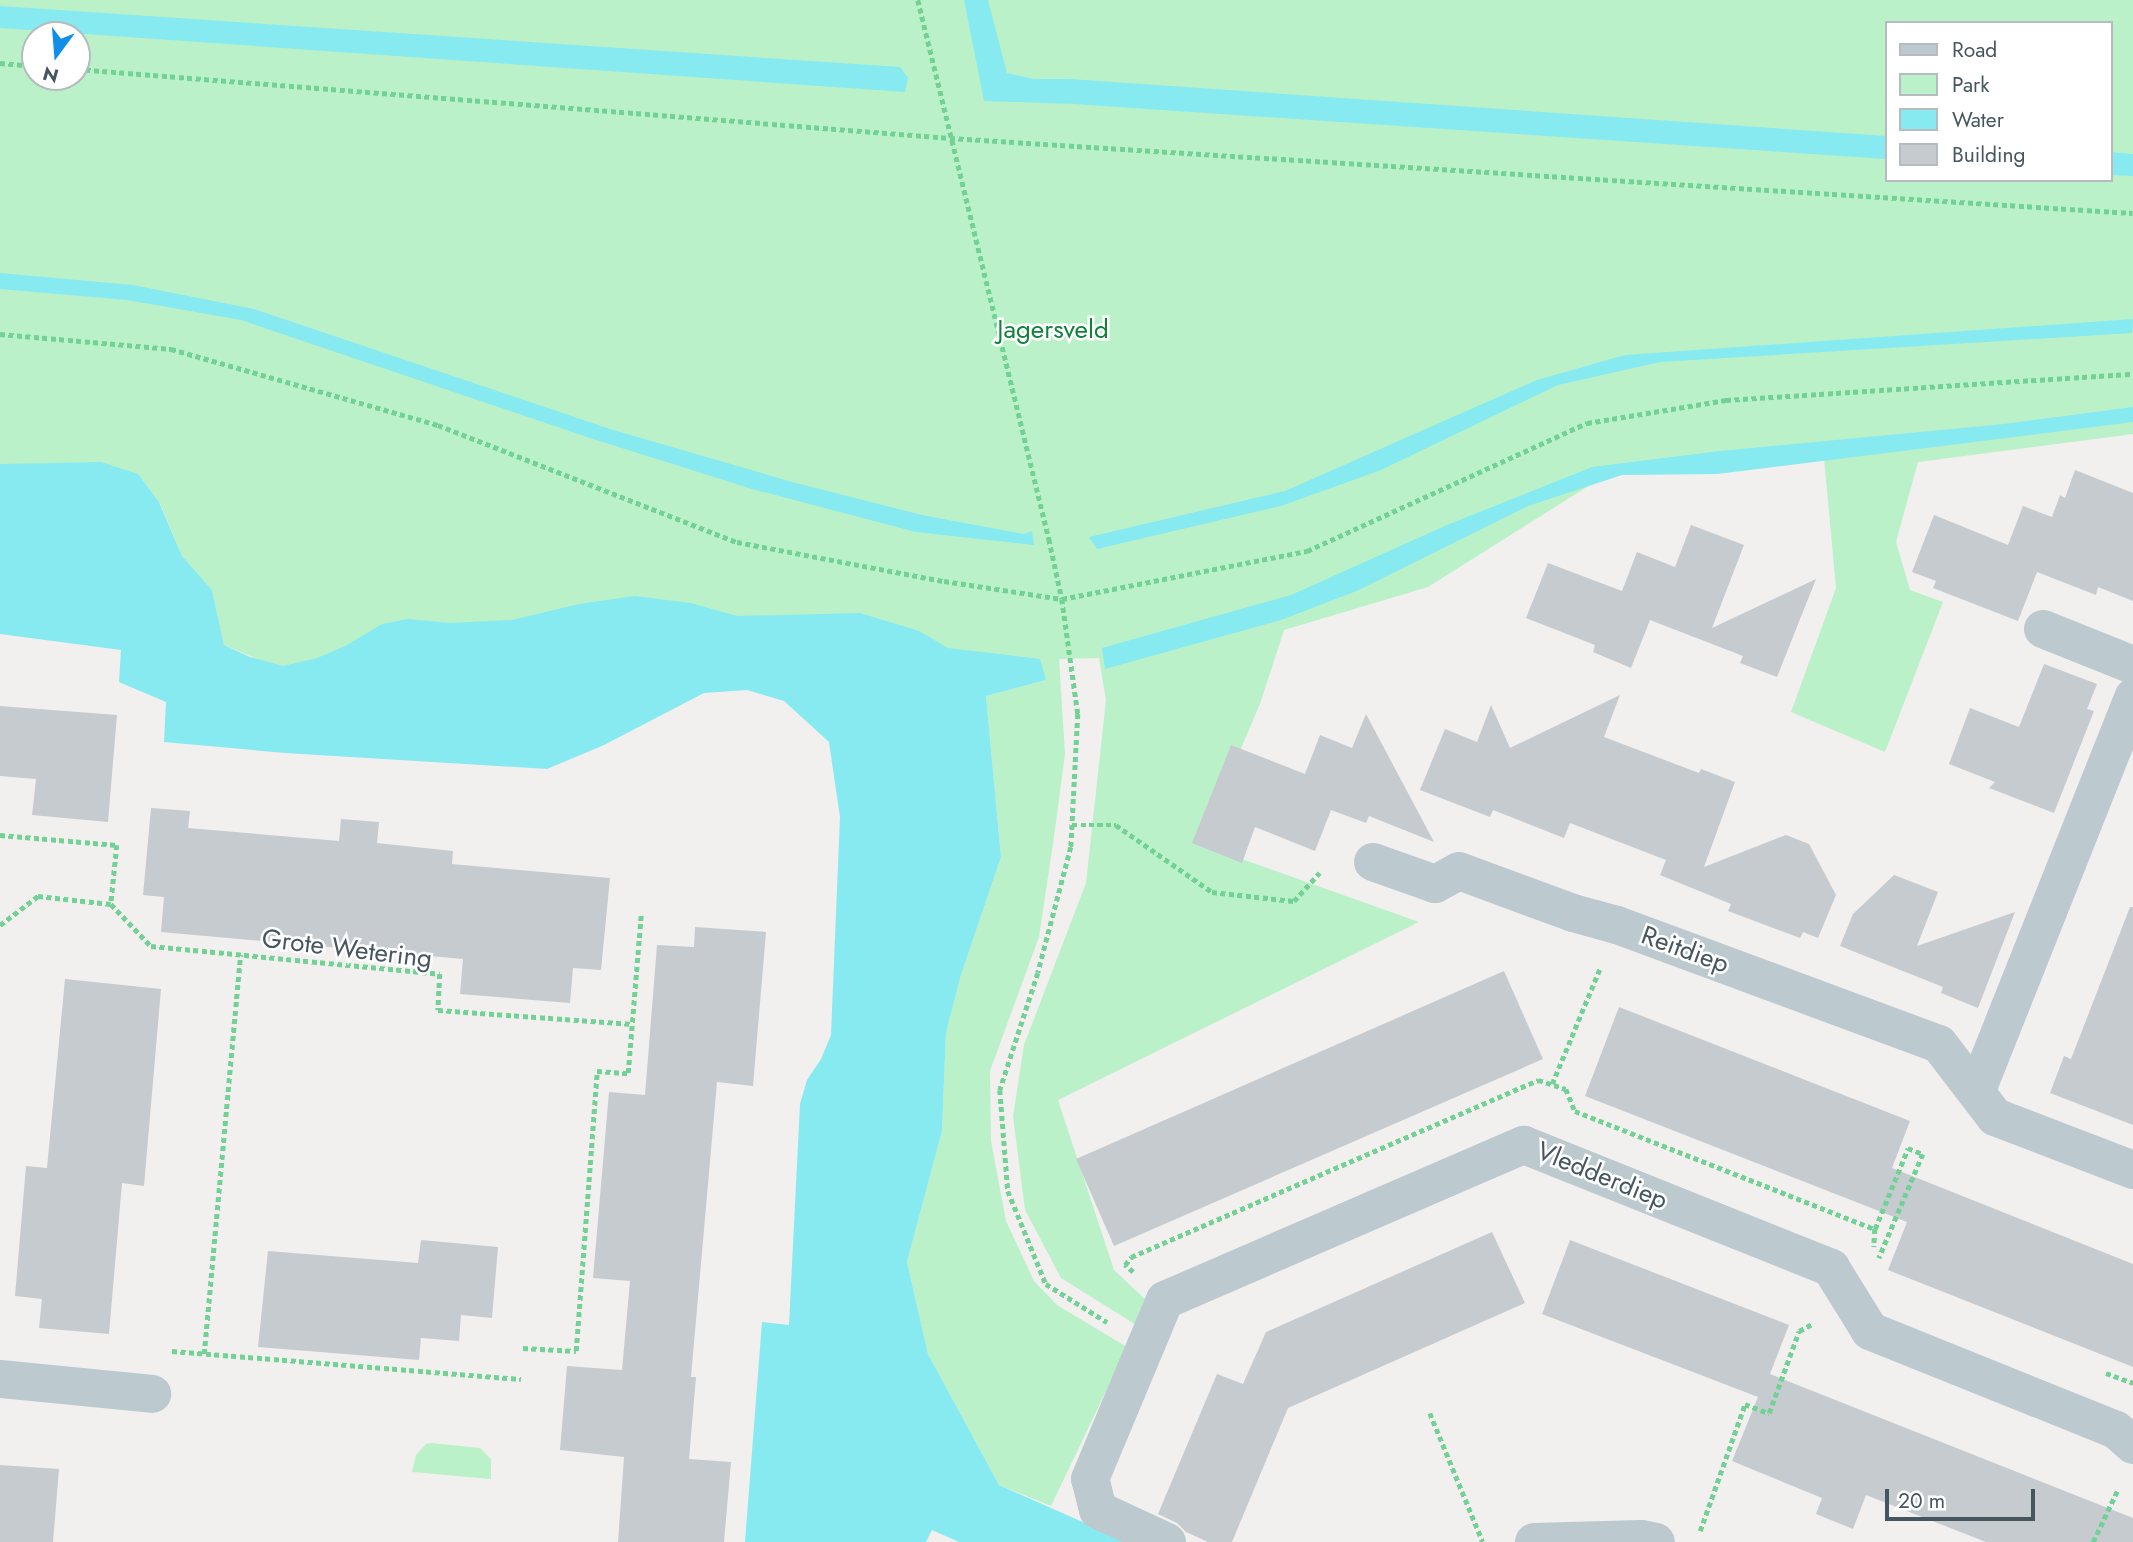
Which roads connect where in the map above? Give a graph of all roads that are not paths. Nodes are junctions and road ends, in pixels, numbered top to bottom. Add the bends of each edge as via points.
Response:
1 (2043, 629) dead end
2 (2133, 665) edge
3 (2133, 697) edge
4 (1373, 862) dead end
5 (1977, 1090) junction
6 (2133, 1170) edge
7 (0, 1379) edge
8 (152, 1394) dead end
9 (2133, 1445) edge
10 (1167, 1542) edge
11 (1534, 1542) edge
12 (1656, 1542) edge

1 - 2 street
3 - 5 street
4 - 5 street, Reitdiep via 1435,884 1459,871 1939,1044
5 - 6 street, Reitdiep via 1995,1117
7 - 8 street
9 - 10 street, Vledderdiep via 2116,1430 1870,1331 1831,1268 1524,1145 1165,1300 1090,1479 1098,1510
11 - 12 street

